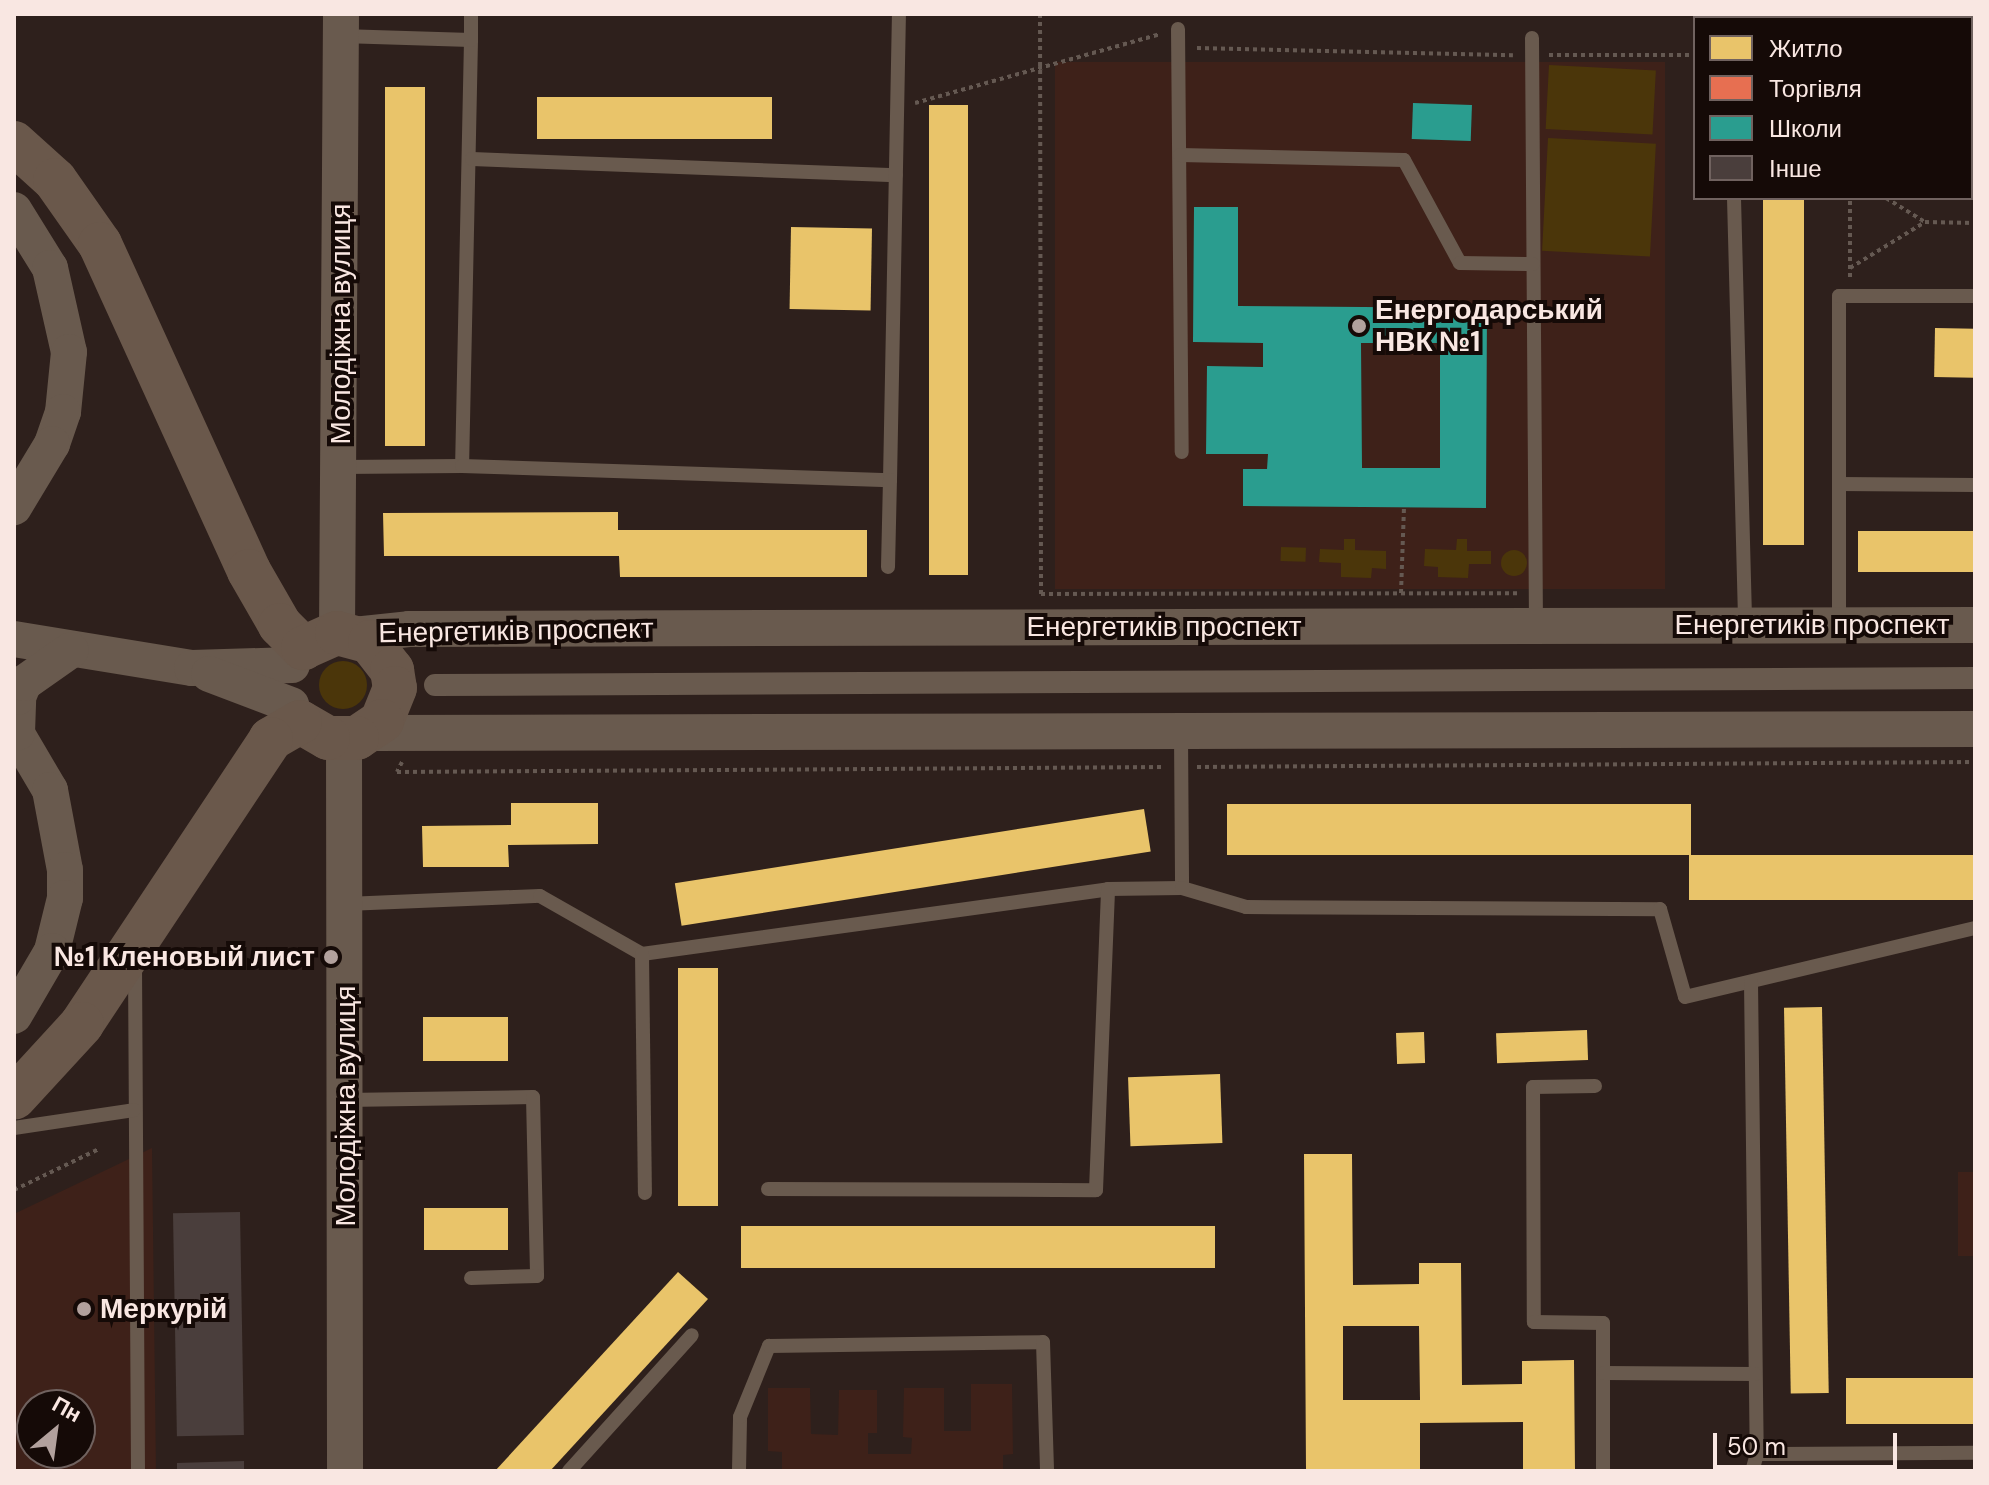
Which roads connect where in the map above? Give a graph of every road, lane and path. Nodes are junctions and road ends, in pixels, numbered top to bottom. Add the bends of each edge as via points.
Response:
1 (471, 14) edge
2 (899, 14) edge
3 (1040, 14) edge
4 (341, 25) edge
5 (1178, 29) joint
6 (1532, 38) dead end
7 (471, 40) junction
8 (1179, 48) junction
9 (1532, 55) junction
10 (1693, 55) edge
11 (1040, 70) junction
12 (897, 108) junction
13 (14, 143) edge
14 (1180, 155) junction
15 (472, 159) junction
16 (896, 175) junction
17 (1734, 200) edge
18 (1850, 200) edge
19 (1889, 200) edge
20 (14, 210) edge
21 (1925, 222) junction
22 (1975, 223) edge
23 (1533, 264) junction
24 (1850, 268) junction
25 (1850, 296) junction
26 (1975, 296) edge
27 (1182, 452) dead end
28 (462, 466) junction
29 (341, 467) junction
30 (890, 480) junction
31 (1839, 484) junction
32 (1975, 485) edge
33 (14, 507) edge
34 (1404, 507) dead end
35 (888, 567) dead end
36 (1401, 593) junction
37 (1041, 610) junction
38 (1536, 610) junction
39 (1745, 625) junction
40 (1839, 625) junction
41 (1975, 625) edge
42 (14, 639) edge
43 (321, 645) junction
44 (14, 646) edge
45 (71, 650) junction
46 (192, 668) junction
47 (1975, 678) edge
48 (435, 685) dead end
49 (296, 714) junction
50 (1975, 729) edge
51 (16, 731) edge
52 (1181, 734) junction
53 (356, 736) junction
54 (1182, 888) junction
55 (1108, 889) junction
56 (346, 904) junction
57 (1975, 928) edge
58 (136, 946) junction
59 (642, 954) junction
60 (1751, 982) junction
61 (14, 1016) edge
62 (1595, 1086) dead end
63 (14, 1098) edge
64 (346, 1100) junction
65 (134, 1110) junction
66 (14, 1128) edge
67 (99, 1149) dead end
68 (768, 1189) dead end
69 (14, 1190) edge
70 (645, 1193) dead end
71 (471, 1278) dead end
72 (692, 1335) dead end
73 (1604, 1373) junction
74 (1755, 1374) junction
75 (1975, 1453) edge
76 (1757, 1454) junction
77 (138, 1471) edge
78 (345, 1471) edge
79 (569, 1471) edge
80 (739, 1471) edge
81 (1047, 1471) edge
82 (1603, 1471) edge
83 (1752, 1471) edge

1 - 7 lane
2 - 12 lane
3 - 11 path
4 - 7 lane
4 - 29 street, Молодіжна вулиця
5 - 8 lane
5 - 11 path
6 - 9 lane
7 - 15 lane
8 - 9 path
8 - 14 lane
9 - 10 path
9 - 23 lane
11 - 12 path
11 - 37 path
12 - 16 lane
13 - 43 main road via 55,180 100,244 249,571 280,625
14 - 23 lane via 1404,160 1460,263
14 - 27 lane
15 - 16 lane
15 - 28 lane
16 - 30 lane
17 - 39 lane
18 - 24 path
19 - 21 path
20 - 33 street via 50,268 69,352 63,412 52,444
21 - 22 path
21 - 24 path
23 - 38 lane
24 - 25 path
25 - 26 lane
25 - 31 lane via 1839,296
28 - 29 lane
28 - 30 lane
29 - 43 street, Молодіжна вулиця
30 - 35 lane
31 - 32 lane
31 - 40 lane
34 - 36 path
36 - 37 path
36 - 38 path
37 - 38 street, Енергетиків проспект
37 - 43 street, Енергетиків проспект via 425,629
38 - 39 street, Енергетиків проспект
39 - 40 street, Енергетиків проспект
40 - 41 street, Енергетиків проспект
42 - 45 street
43 - 46 street, Енергетиків проспект
43 - 49 street via 287,685
43 - 53 main road via 384,654 393,679 391,706
44 - 45 street
45 - 46 street
45 - 51 street via 24,683
46 - 49 street
47 - 48 street
49 - 53 main road via 313,732
49 - 58 main road via 271,739
50 - 52 street
51 - 61 street via 50,790 65,898 52,951
52 - 53 street
52 - 54 lane
53 - 56 street, Молодіжна вулиця
54 - 55 lane
54 - 60 lane via 1246,907 1660,909 1685,997
55 - 59 lane
55 - 68 lane via 1096,1190
56 - 59 lane via 540,896
56 - 64 street, Молодіжна вулиця
57 - 60 lane
58 - 63 main road via 65,1046
58 - 65 lane
59 - 70 lane
60 - 74 lane
62 - 73 lane via 1533,1087 1534,1322 1603,1323
64 - 71 lane via 533,1097 537,1276
64 - 78 street, Молодіжна вулиця
65 - 66 lane
65 - 77 lane
67 - 69 path
72 - 79 lane
73 - 74 lane
73 - 82 lane
74 - 76 lane
75 - 76 lane
76 - 83 lane
80 - 81 lane via 740,1417 769,1346 1043,1342

